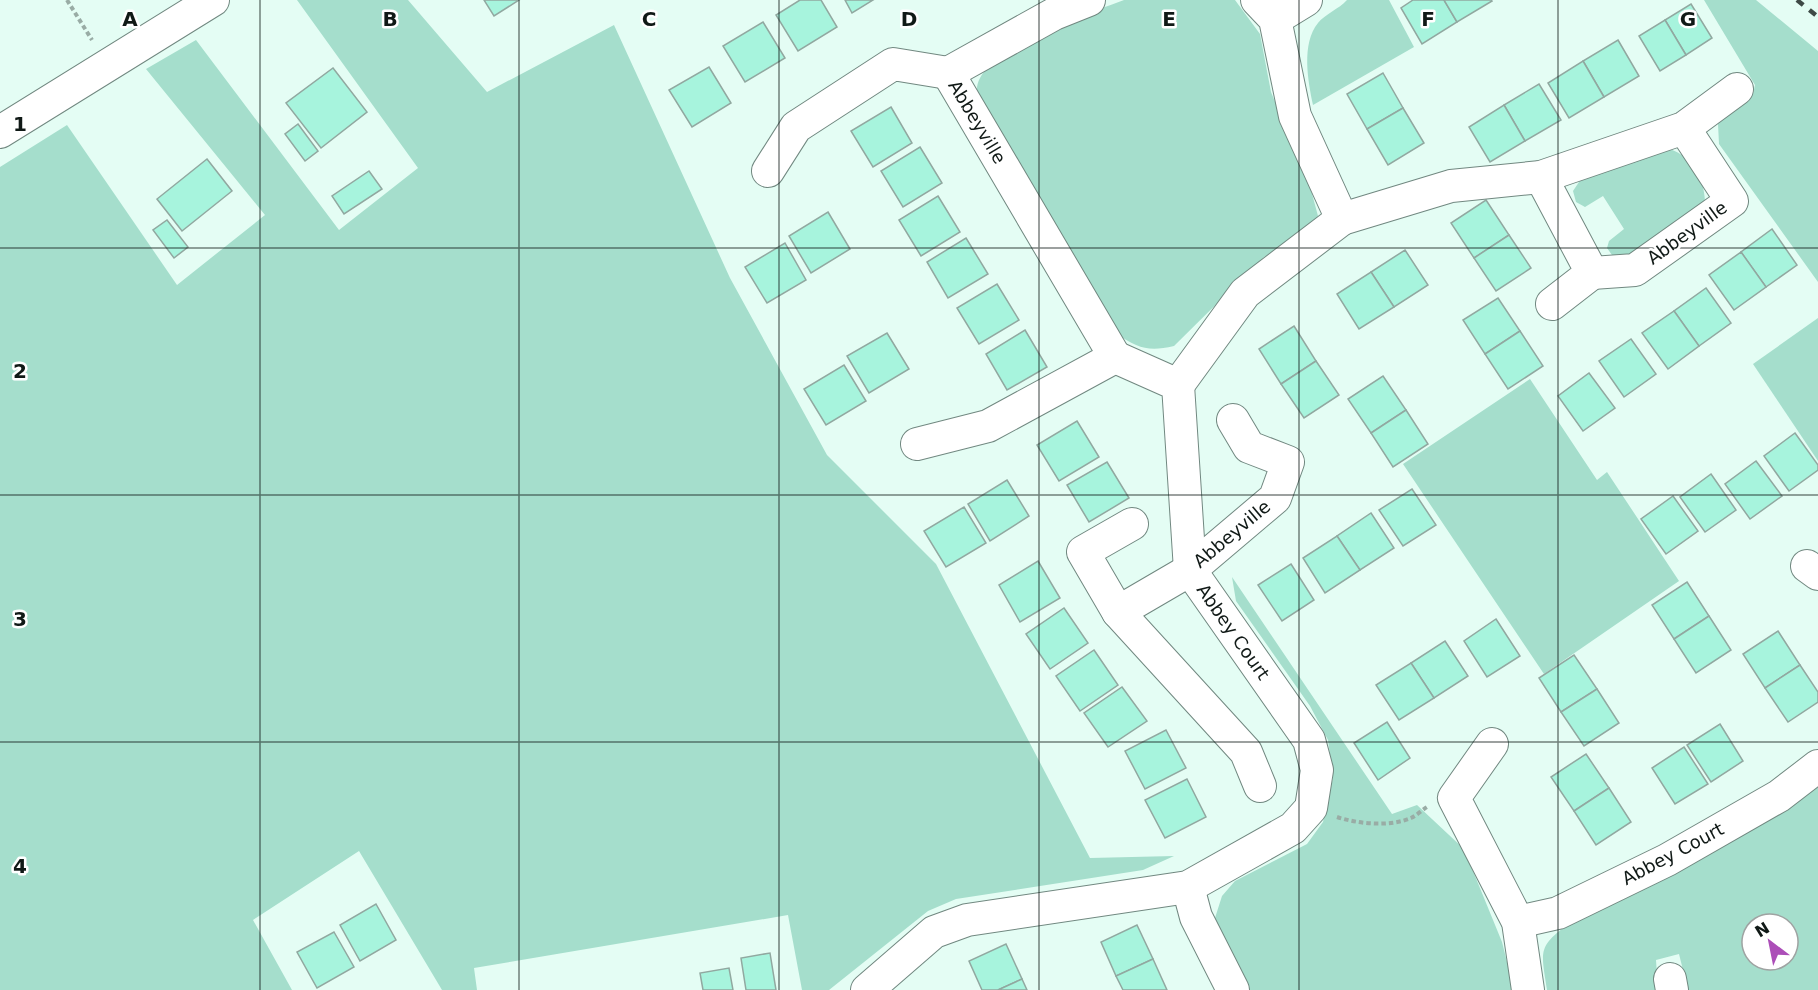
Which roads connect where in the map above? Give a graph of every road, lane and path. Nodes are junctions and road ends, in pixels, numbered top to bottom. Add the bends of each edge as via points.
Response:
1 (67, 0) edge
2 (213, 0) edge
3 (1089, 0) edge
4 (1306, 0) edge
5 (1266, 10) edge
6 (108, 66) junction
7 (948, 73) junction
8 (1737, 89) dead end
9 (1684, 128) junction
10 (0, 132) edge
11 (768, 171) dead end
12 (1541, 177) junction
13 (1342, 219) junction
14 (1592, 273) junction
15 (1552, 304) dead end
16 (1115, 357) junction
17 (1178, 385) junction
18 (1233, 420) dead end
19 (917, 444) dead end
20 (1132, 524) dead end
21 (1190, 570) junction
22 (1118, 612) junction
23 (1492, 744) dead end
24 (1818, 766) edge
25 (1260, 786) dead end
26 (1454, 798) junction
27 (1311, 808) junction
28 (1188, 887) junction
29 (1518, 922) junction
30 (879, 987) edge
31 (1233, 990) edge
32 (1528, 990) edge

1 - 6 path
2 - 6 street
3 - 7 street, Abbeyville via 1054,14
4 - 5 street
5 - 13 street via 1295,116
6 - 10 street
7 - 11 street, Abbeyville via 893,64 796,127
7 - 16 street, Abbeyville
8 - 9 street
9 - 12 street
9 - 14 street, Abbeyville via 1732,201 1635,270
12 - 13 street via 1451,186
12 - 14 street
13 - 17 street via 1245,293
14 - 15 street
16 - 17 street
16 - 19 street via 987,426
17 - 21 street, Abbeyville
18 - 21 street, Abbeyville via 1249,447 1288,462 1275,498
20 - 22 street via 1083,552
21 - 22 street, Abbey Court
21 - 27 street, Abbey Court via 1309,740 1317,770
22 - 25 street via 1246,752
23 - 26 street
24 - 29 street, Abbey Court via 1779,796 1666,860 1558,913
26 - 27 path via 1431,804 1411,818 1386,823 1348,821
26 - 29 street
27 - 28 street via 1293,828
28 - 30 street via 967,920 934,932
28 - 31 street via 1196,917
29 - 32 street

